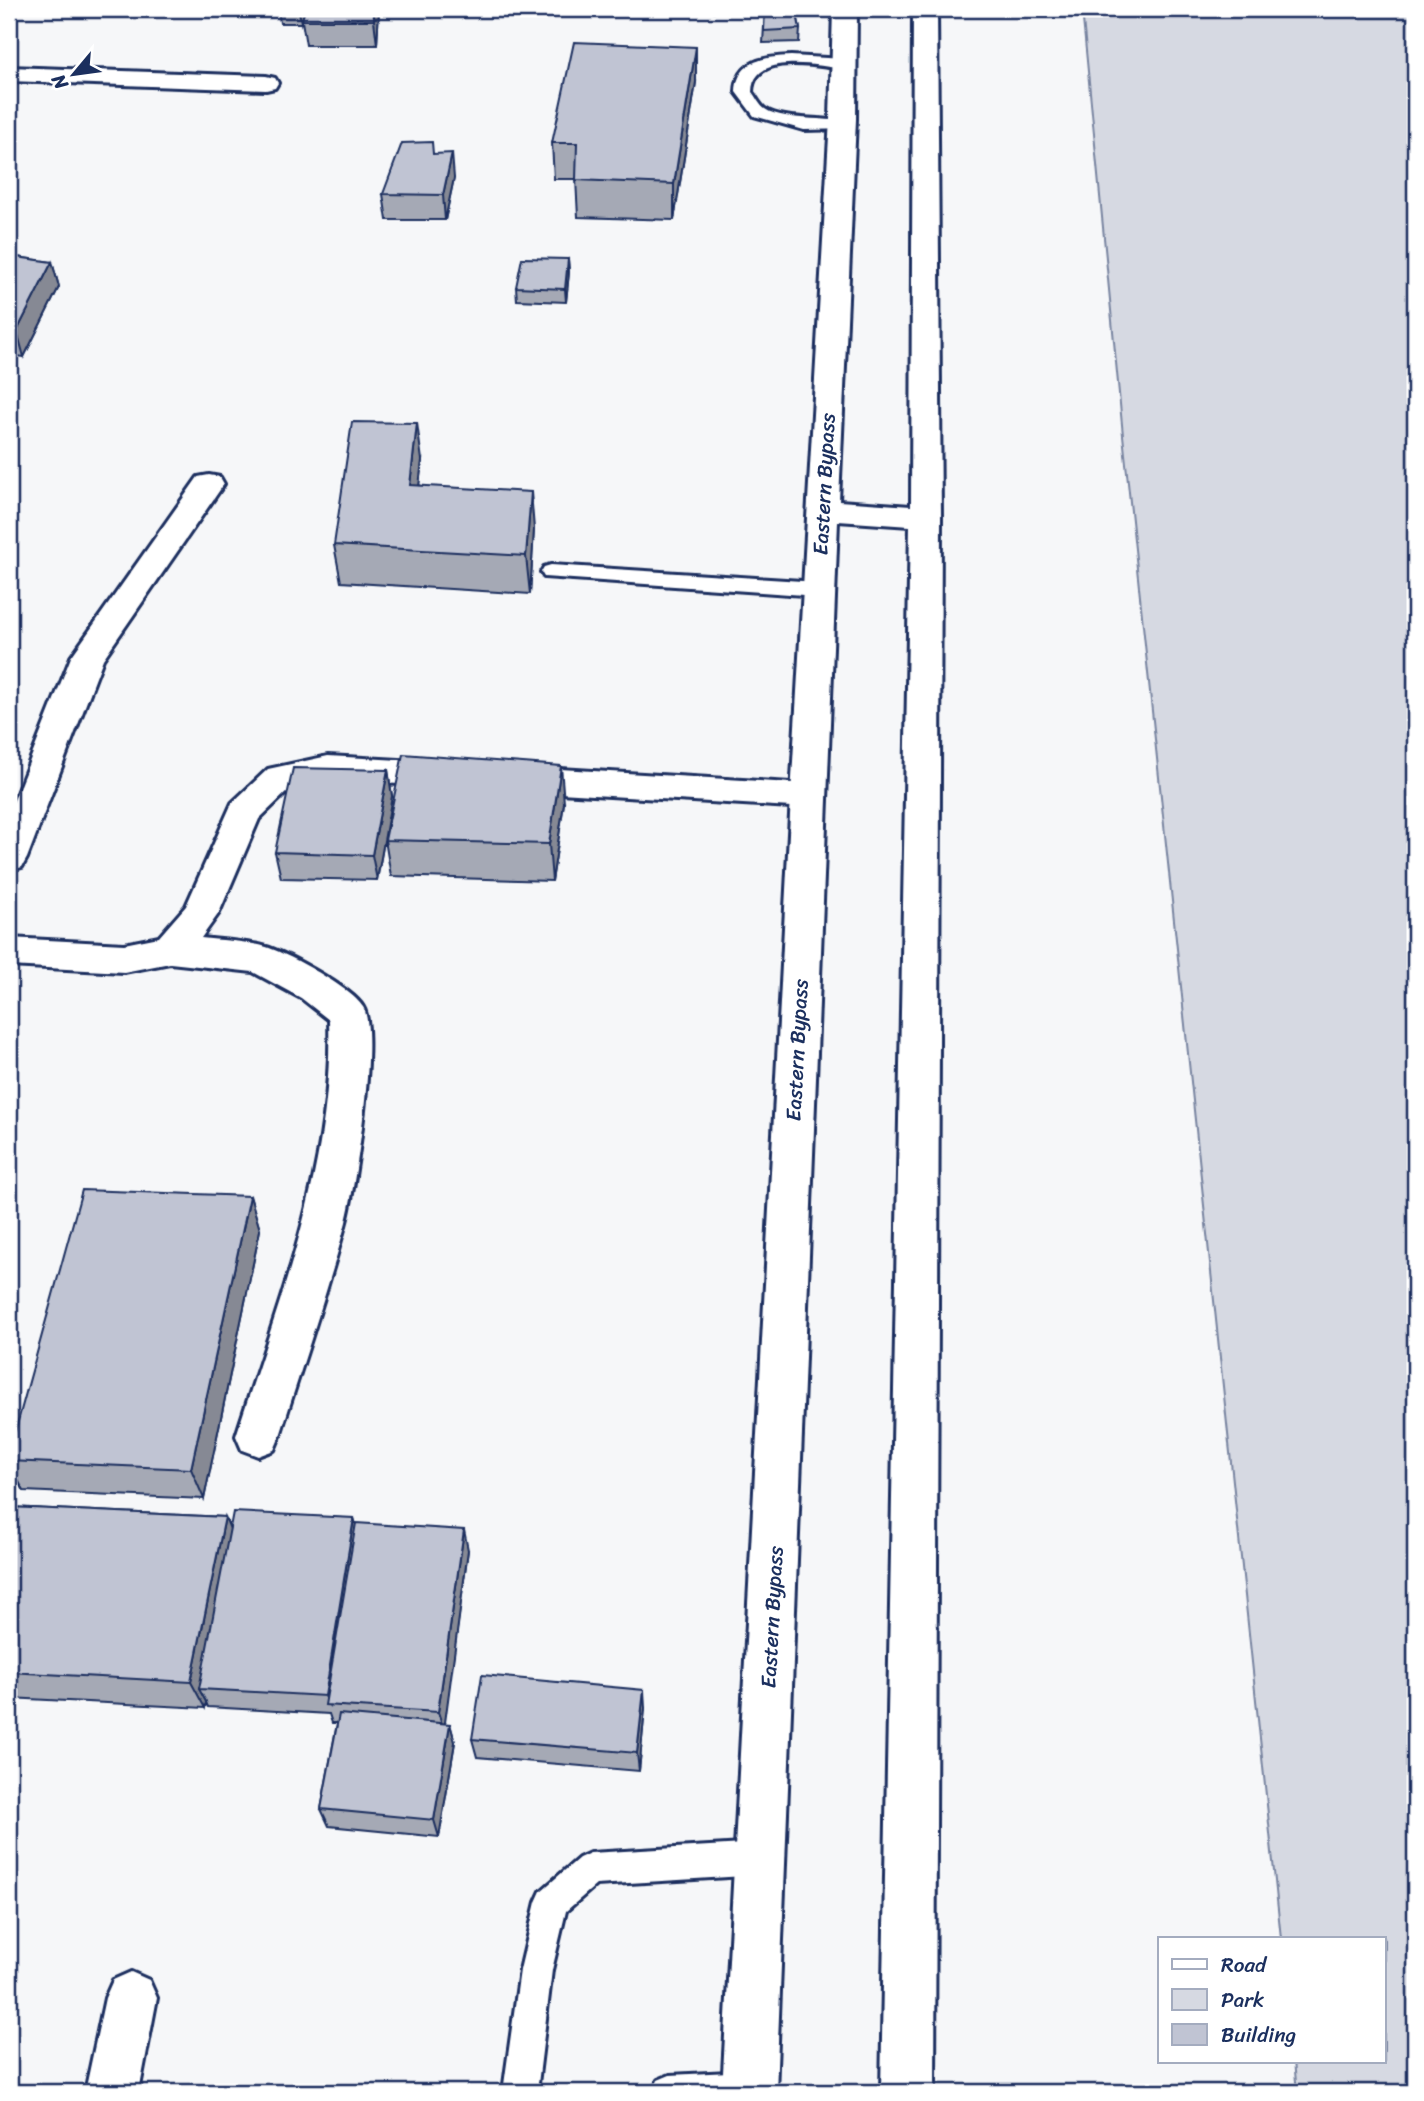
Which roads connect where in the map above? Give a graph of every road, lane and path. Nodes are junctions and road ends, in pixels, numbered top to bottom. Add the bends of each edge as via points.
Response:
1 (845, 9) edge
2 (925, 9) edge
3 (844, 64) junction
4 (9, 74) edge
5 (266, 83) dead end
6 (843, 126) junction
7 (209, 484) dead end
8 (823, 510) junction
9 (926, 517) junction
10 (551, 572) dead end
11 (818, 589) junction
12 (808, 796) junction
13 (9, 858) edge
14 (170, 949) junction
15 (9, 952) edge
16 (258, 1436) dead end
17 (761, 1859) junction
18 (131, 1998) dead end
19 (749, 2090) edge
20 (112, 2092) edge
21 (520, 2092) edge
22 (670, 2092) edge
23 (908, 2092) edge

1 - 3 main road, Eastern Bypass
2 - 9 main road
3 - 6 main road, Eastern Bypass
3 - 6 lane via 782,60 755,65 746,76 744,92 760,113 804,125
4 - 5 main road
6 - 8 main road, Eastern Bypass
7 - 13 main road via 87,657
8 - 9 main road
8 - 11 main road, Eastern Bypass
9 - 23 main road
10 - 11 lane
11 - 12 main road, Eastern Bypass
12 - 14 main road via 328,768 280,778 244,812 201,913
12 - 17 main road, Eastern Bypass
14 - 15 main road via 124,958
14 - 16 main road via 260,958 314,988 348,1014 350,1067 326,1220
17 - 19 main road, Eastern Bypass
17 - 21 lane via 590,1869 552,1902 536,1970
18 - 20 main road
19 - 22 lane

